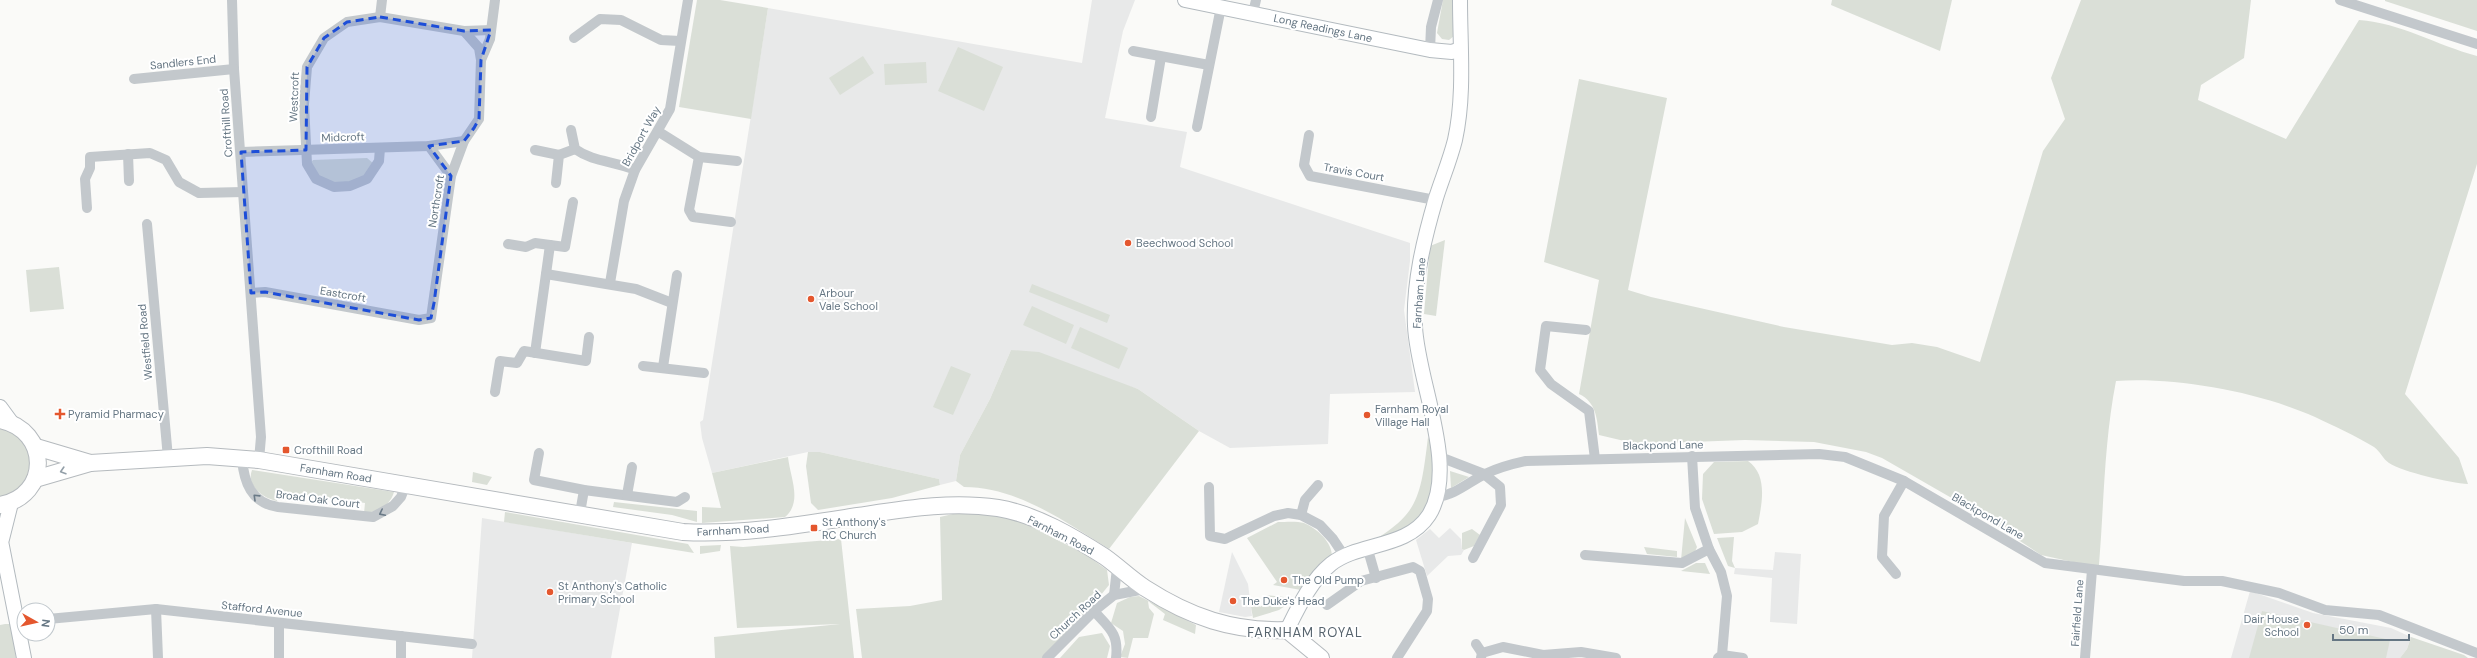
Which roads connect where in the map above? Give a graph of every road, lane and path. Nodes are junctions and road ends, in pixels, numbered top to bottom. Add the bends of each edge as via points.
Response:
1 (232, 0) edge
2 (382, 0) edge
3 (495, 0) edge
4 (688, 0) edge
5 (1185, 0) edge
6 (1438, 0) edge
7 (1460, 0) edge
8 (2340, 0) edge
9 (1220, 7) junction
10 (1254, 7) edge
11 (380, 18) junction
12 (490, 30) junction
13 (464, 31) junction
14 (574, 38) dead end
15 (680, 41) junction
16 (2477, 44) edge
17 (1460, 49) junction
18 (1430, 50) junction
19 (1133, 51) dead end
20 (1161, 57) junction
21 (481, 60) junction
22 (1209, 65) junction
23 (234, 69) junction
24 (134, 79) dead end
25 (1151, 117) dead end
26 (1196, 127) dead end
27 (571, 130) dead end
28 (659, 132) junction
29 (1309, 135) dead end
30 (464, 141) junction
31 (429, 146) junction
32 (380, 148) junction
33 (575, 149) junction
34 (306, 150) junction
35 (535, 150) dead end
36 (241, 152) junction
37 (128, 154) junction
38 (559, 155) junction
39 (699, 157) junction
40 (738, 161) dead end
41 (635, 170) junction
42 (451, 176) junction
43 (129, 182) dead end
44 (556, 183) dead end
45 (243, 192) junction
46 (1436, 200) junction
47 (573, 202) dead end
48 (87, 208) dead end
49 (731, 222) dead end
50 (147, 224) dead end
51 (508, 244) dead end
52 (550, 245) junction
53 (546, 274) junction
54 (677, 275) dead end
55 (610, 283) junction
56 (251, 293) junction
57 (672, 303) junction
58 (431, 318) joint
59 (1586, 330) dead end
60 (589, 337) dead end
61 (534, 353) junction
62 (643, 366) dead end
63 (663, 367) junction
64 (704, 373) dead end
65 (495, 392) dead end
66 (0, 406) edge
67 (5, 421) edge
68 (36, 447) junction
69 (539, 453) dead end
70 (1440, 456) junction
71 (1692, 456) junction
72 (168, 458) junction
73 (242, 458) junction
74 (1594, 459) junction
75 (259, 460) junction
76 (90, 463) junction
77 (632, 467) dead end
78 (1484, 474) junction
79 (35, 479) junction
80 (1904, 481) junction
81 (406, 484) junction
82 (1318, 485) dead end
83 (1209, 487) dead end
84 (584, 490) junction
85 (627, 496) junction
86 (685, 497) dead end
87 (1437, 497) junction
88 (6, 504) edge
89 (580, 513) junction
90 (1301, 515) junction
91 (1, 537) edge
92 (1710, 549) junction
93 (1368, 550) junction
94 (1585, 555) dead end
95 (1345, 557) junction
96 (1473, 558) dead end
97 (1117, 568) junction
98 (2092, 570) junction
99 (1896, 574) dead end
100 (1376, 578) junction
101 (1145, 588) junction
102 (1114, 595) junction
103 (16, 602) edge
104 (1327, 605) dead end
105 (156, 609) junction
106 (1094, 611) junction
107 (56, 618) edge
108 (279, 623) junction
109 (1287, 630) junction
110 (401, 636) junction
111 (23, 642) edge
112 (472, 644) dead end
113 (1476, 644) dead end
114 (2477, 653) edge
115 (1481, 655) edge
116 (1720, 656) edge
117 (24, 658) edge
118 (158, 658) edge
119 (278, 658) edge
120 (401, 658) edge
121 (1047, 658) edge
122 (1116, 658) edge
123 (1321, 658) edge
124 (1397, 658) edge
125 (1616, 658) edge
126 (1743, 658) edge
127 (2085, 658) edge

1 - 23 street, Crofthill Road
2 - 11 street
3 - 12 street, Northcroft
4 - 15 street, Bridport Way
5 - 9 street, Long Readings Lane
6 - 18 street
7 - 17 street, Farnham Lane
8 - 16 street
9 - 10 street, Long Readings Lane
9 - 22 street
10 - 18 street, Long Readings Lane
11 - 13 street, Westcroft
11 - 34 street, Westcroft via 347,22 324,38 307,67 304,104
12 - 13 street, Westcroft
12 - 21 street, Northcroft via 490,39
13 - 21 street via 479,48
14 - 15 street via 587,34 600,18 621,20 661,40
15 - 28 street, Bridport Way via 670,109
17 - 18 street, Long Readings Lane via 1452,52
17 - 46 street, Farnham Lane via 1461,101 1454,141
19 - 20 street
20 - 22 street
20 - 25 street
21 - 30 street, Northcroft via 479,119
22 - 26 street
23 - 24 street, Sandlers End
23 - 36 street, Crofthill Road
27 - 33 street
28 - 39 street
28 - 41 street, Bridport Way
29 - 46 street, Travis Court via 1304,164 1310,176
30 - 31 street, Midcroft
30 - 42 street, Northcroft
31 - 32 street, Midcroft
31 - 42 street
32 - 34 street, Midcroft
32 - 34 street, Midcroft via 379,161 367,178 350,186 334,188 316,179 307,164
33 - 38 street
33 - 41 street via 584,155 617,162
34 - 36 street, Midcroft
35 - 38 street
36 - 45 street, Crofthill Road
37 - 43 street
37 - 45 street via 150,153 166,160 179,182 198,193
37 - 48 street via 90,157 90,168 85,179
38 - 44 street
39 - 40 street
39 - 49 street via 689,210 693,217
41 - 55 street, Bridport Way via 624,201
42 - 58 street, Northcroft
45 - 56 street, Crofthill Road
46 - 70 street, Farnham Lane via 1419,265 1415,325 1420,370
47 - 52 street via 566,247
50 - 72 street, Westfield Road
51 - 52 street via 526,247 535,243
52 - 53 street
53 - 55 street
53 - 61 street
54 - 57 street
55 - 57 street via 636,289
56 - 58 street, Eastcroft via 265,292 419,320
56 - 75 street, Crofthill Road via 261,437
57 - 63 street
59 - 74 street via 1546,326 1540,370 1551,384 1589,411
60 - 61 street via 586,361
61 - 65 street via 524,351 517,363 500,361
62 - 63 street
63 - 64 street
66 - 67 street
67 - 68 main road via 26,432
68 - 76 main road, Farnham Road
68 - 79 main road via 38,463
69 - 84 street via 534,480
70 - 78 street
70 - 87 street, Farnham Lane
71 - 74 street, Blackpond Lane
71 - 80 street, Blackpond Lane via 1819,454 1845,457
71 - 92 street via 1694,508
72 - 73 main road, Farnham Road
72 - 76 main road, Farnham Road
73 - 75 main road, Farnham Road
81 -> 73 street, Broad Oak Court via 397,502 387,511 373,517 278,507 264,504 253,494 243,477
74 - 78 street, Blackpond Lane via 1526,461
75 - 81 main road, Farnham Road
76 -> 79 main road, Farnham Road
77 - 85 street
78 - 87 street, Blackpond Lane via 1447,496
78 - 96 street via 1500,487 1501,505
79 - 88 main road via 26,493
80 - 98 street, Blackpond Lane via 2045,563
80 - 99 street via 1884,516 1882,557
81 - 89 main road, Farnham Road
82 - 90 street via 1306,500
83 - 90 street via 1210,536 1225,539 1274,516 1288,513
84 - 85 street
84 - 89 street
85 - 86 street via 678,502
87 - 93 street, Farnham Lane via 1428,516 1410,534
88 - 91 street
89 - 97 main road, Farnham Road via 683,532 721,533 770,529 955,503 999,508 1034,520 1069,536 1106,558
90 - 95 street via 1320,525
91 - 103 street
92 - 94 street via 1682,563
92 - 116 street via 1721,572 1727,596
93 - 95 street, Farnham Lane
93 - 100 street
95 - 109 street, Farnham Lane via 1330,565 1306,594
97 - 101 main road, Farnham Road
97 - 102 street
98 - 114 street, Blackpond Lane via 2184,582 2222,581 2279,593 2325,610 2379,615
98 - 127 street, Fairfield Lane
100 - 104 street via 1361,581
100 - 124 street via 1413,567 1420,571 1428,600 1427,611
101 - 102 street, Church Road
101 - 109 main road, Farnham Road via 1192,614 1226,626 1262,631
102 - 106 street, Church Road
105 - 107 street, Stafford Avenue
105 - 108 street, Stafford Avenue
105 - 118 street
106 - 121 street, Church Road
106 - 122 street via 1114,633 1118,643
108 - 110 street, Stafford Avenue
108 - 119 street
109 - 123 main road
110 - 112 street, Stafford Avenue
110 - 120 street
111 - 117 street
113 - 115 street
115 - 125 street via 1503,647 1543,655 1581,652
116 - 126 street

